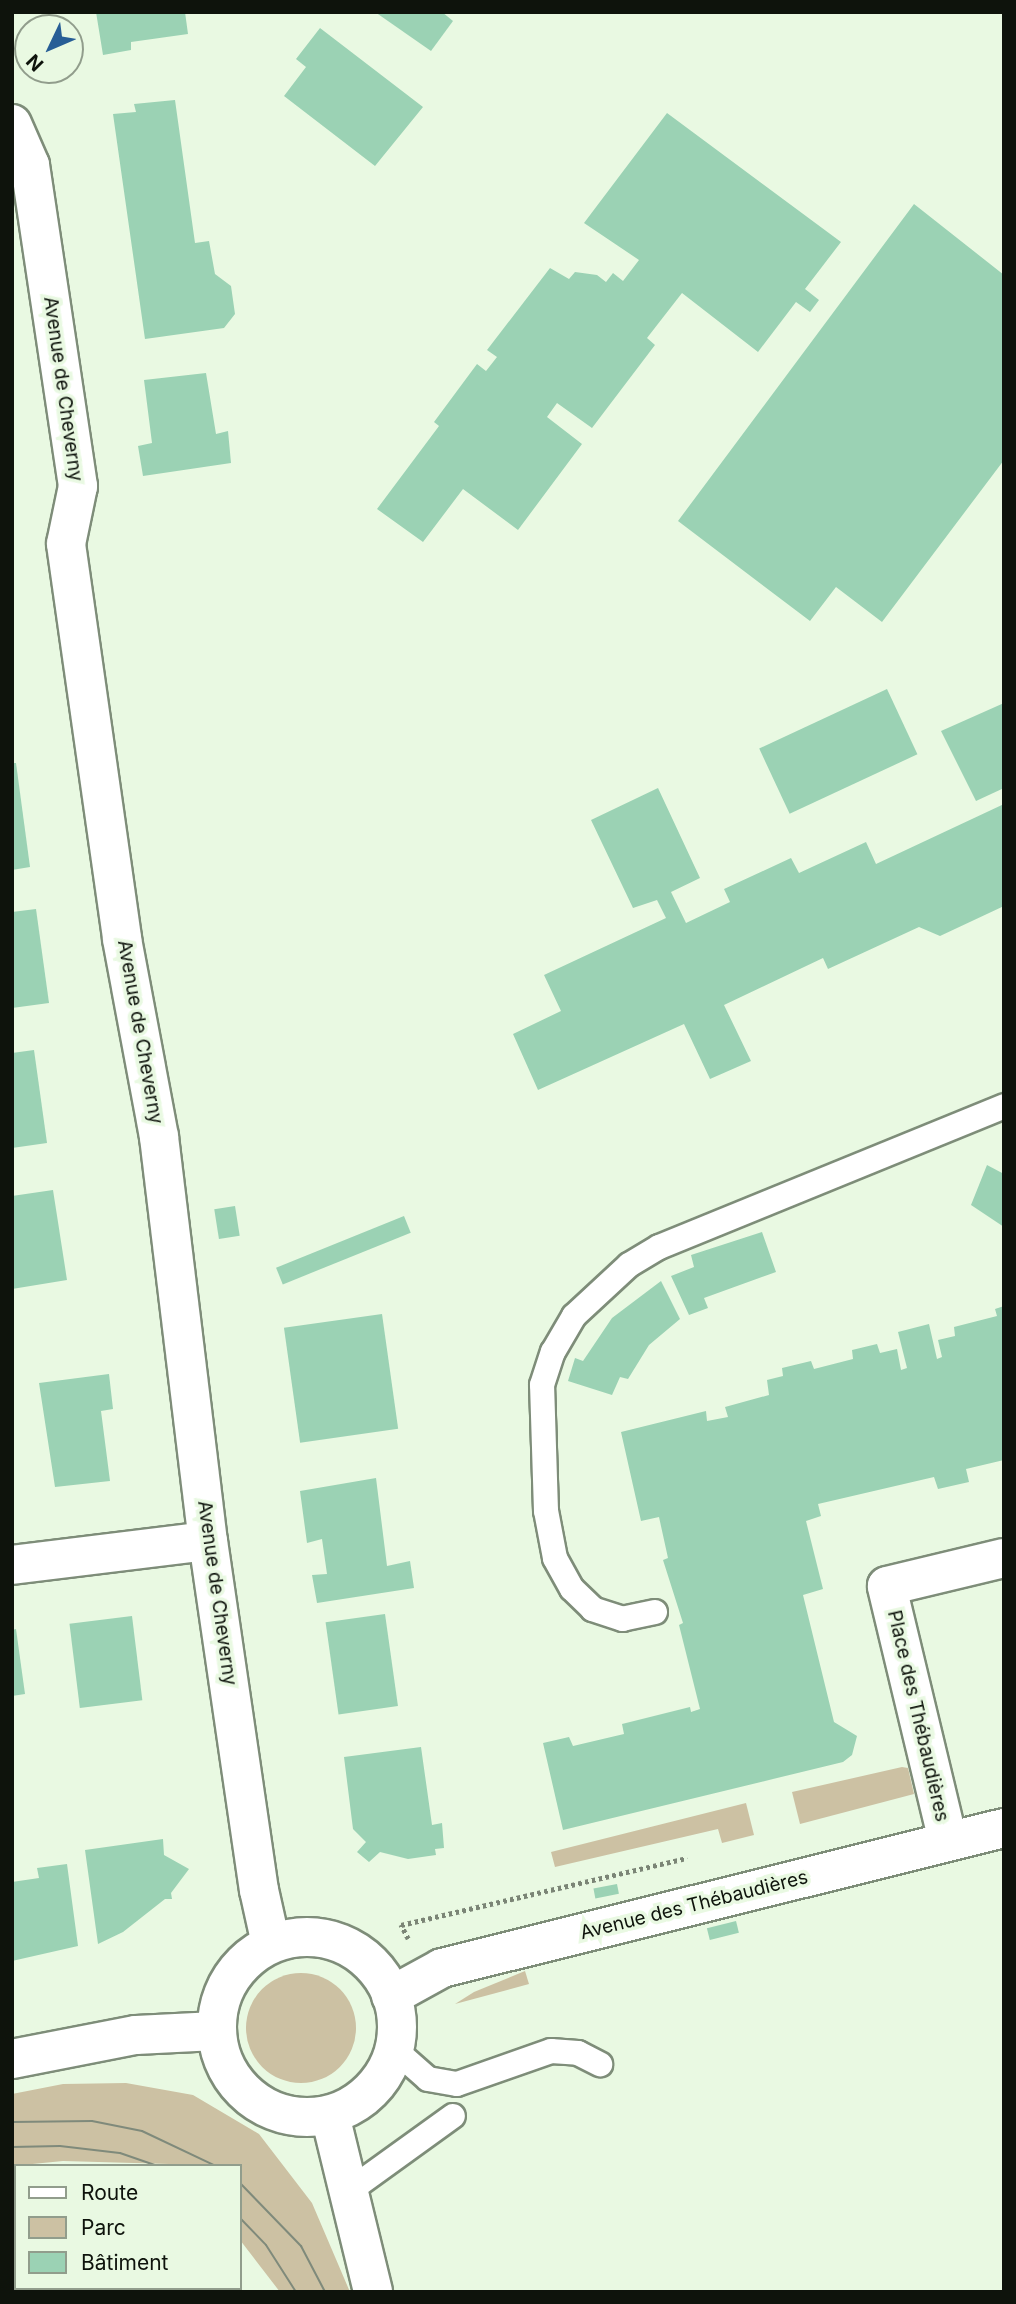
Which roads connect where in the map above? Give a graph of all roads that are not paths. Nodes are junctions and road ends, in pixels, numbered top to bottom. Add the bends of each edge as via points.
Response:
1 (12, 124) edge
2 (1004, 1106) edge
3 (208, 1541) junction
4 (1004, 1558) edge
5 (12, 1564) edge
6 (655, 1612) dead end
7 (1004, 1828) edge
8 (948, 1842) junction
9 (271, 1944) junction
10 (391, 1996) junction
11 (216, 2031) junction
12 (394, 2049) junction
13 (12, 2059) edge
14 (600, 2064) dead end
15 (331, 2115) junction
16 (453, 2116) dead end
17 (349, 2191) junction
18 (373, 2292) edge

1 - 3 street, Avenue de Cheverny via 30,165 78,486 66,544 122,939 159,1137
2 - 6 lane via 659,1247 629,1265 574,1317 553,1352 542,1385 546,1511 555,1558 572,1589 593,1609 623,1619
3 - 5 street
3 - 9 street, Avenue de Cheverny via 259,1890
4 - 8 street, Place des Thébaudières via 887,1586
7 - 8 street, Avenue des Thébaudières
8 - 10 street, Avenue des Thébaudières via 442,1968
9 - 10 street via 291,1938 332,1940 368,1961
9 - 11 street via 234,1972 220,2000
10 - 12 street via 396,2022
11 - 13 street via 136,2035
11 - 15 street via 225,2066 246,2094 261,2105 295,2117
12 - 14 lane via 428,2079 457,2084 470,2084 551,2052 578,2053
12 - 15 street via 384,2075 370,2092
15 - 17 street
16 - 17 lane
17 - 18 street

